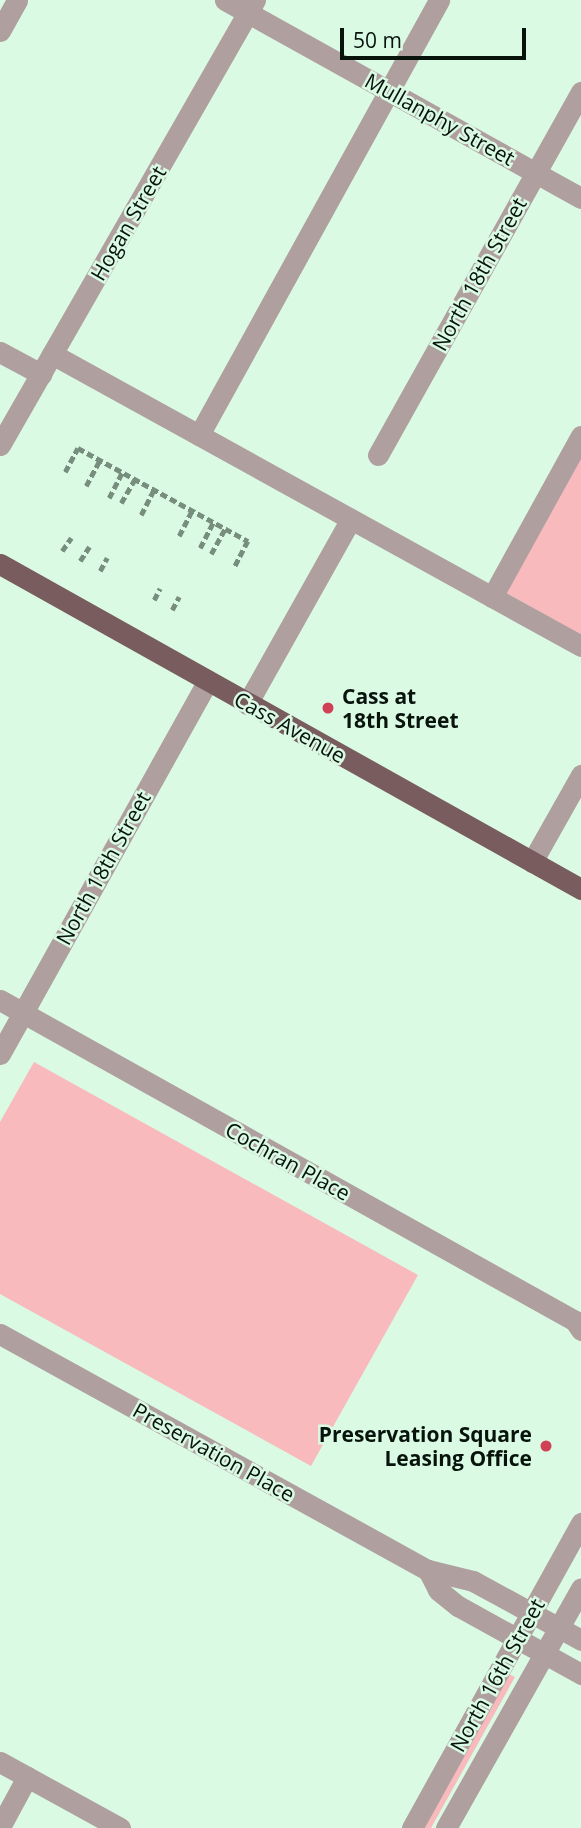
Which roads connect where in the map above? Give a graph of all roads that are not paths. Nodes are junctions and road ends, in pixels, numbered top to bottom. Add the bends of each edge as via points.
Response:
1 (17, 0) edge
2 (225, 0) edge
3 (439, 0) edge
4 (252, 6) edge
5 (0, 31) edge
6 (388, 90) junction
7 (581, 92) edge
8 (536, 173) junction
9 (581, 198) edge
10 (0, 352) edge
11 (52, 354) junction
12 (41, 374) junction
13 (199, 435) junction
14 (581, 436) edge
15 (0, 445) edge
16 (378, 455) dead end
17 (351, 519) junction
18 (0, 564) edge
19 (492, 597) junction
20 (581, 646) edge
21 (207, 681) junction
22 (247, 704) junction
23 (581, 775) edge
24 (531, 862) junction
25 (581, 889) edge
26 (0, 1000) edge
27 (23, 1013) junction
28 (0, 1054) edge
29 (579, 1324) edge
30 (0, 1334) edge
31 (581, 1523) edge
32 (428, 1570) junction
33 (581, 1588) edge
34 (531, 1613) junction
35 (559, 1628) junction
36 (517, 1639) junction
37 (581, 1640) edge
38 (545, 1654) junction
39 (581, 1674) edge
40 (0, 1762) edge
41 (27, 1777) junction
42 (0, 1827) edge
43 (120, 1828) edge
44 (412, 1828) edge
45 (446, 1828) edge

1 - 5 street
2 - 4 street, Mullanphy Street
3 - 6 street
4 - 6 street, Mullanphy Street
4 - 11 street, Hogan Street
6 - 8 street, Mullanphy Street
6 - 13 street
7 - 8 street, North 18th Street
8 - 9 street, Mullanphy Street
8 - 16 street, North 18th Street
10 - 12 street
11 - 12 street, Hogan Street
11 - 13 street
12 - 15 street, Hogan Street
13 - 17 street
14 - 19 street
17 - 19 street
17 - 22 street
18 - 21 main road, Cass Avenue
19 - 20 street
21 - 22 main road, Cass Avenue
21 - 27 street, North 18th Street
22 - 24 main road, Cass Avenue
23 - 24 street
24 - 25 main road, Cass Avenue
26 - 27 street, Cochran Place
27 - 28 street, North 18th Street
27 - 29 street, Cochran Place
30 - 32 street, Preservation Place
31 - 34 street, North 16th Street
32 - 34 street, Preservation Place via 473,1581
32 - 36 street, Preservation Place via 438,1590 458,1606
33 - 35 street, North 16th Street
34 - 35 street, Preservation Place
34 - 36 street, North 16th Street
35 - 37 street, Preservation Place
35 - 38 street, North 16th Street
36 - 38 street, Preservation Place
36 - 44 street, North 16th Street
38 - 39 street, Preservation Place
38 - 45 street, North 16th Street
40 - 41 street
41 - 42 street
41 - 43 street

